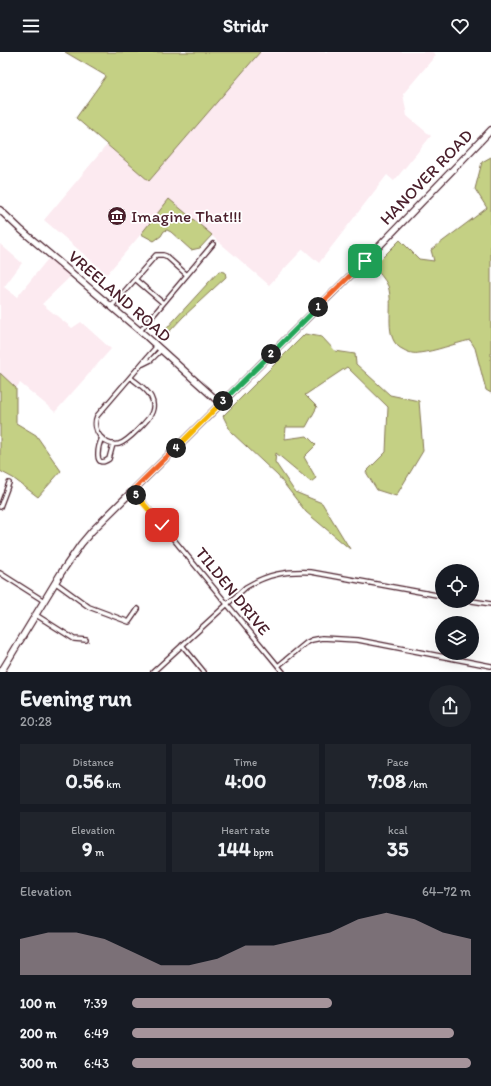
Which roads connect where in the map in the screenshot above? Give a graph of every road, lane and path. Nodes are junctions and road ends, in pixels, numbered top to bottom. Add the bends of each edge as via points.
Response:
1 (491, 130) edge
2 (0, 210) edge
3 (213, 244) dead end
4 (187, 275) junction
5 (135, 279) junction
6 (163, 303) junction
7 (111, 307) junction
8 (140, 331) junction
9 (159, 348) junction
10 (130, 378) junction
11 (221, 404) junction
12 (102, 438) junction
13 (112, 444) junction
14 (8, 483) dead end
15 (133, 490) junction
16 (0, 507) edge
17 (0, 573) edge
18 (56, 583) junction
19 (435, 595) edge
20 (44, 600) junction
21 (479, 602) edge
22 (227, 604) junction
23 (491, 604) edge
24 (138, 609) dead end
25 (36, 615) junction
26 (86, 640) dead end
27 (182, 645) junction
28 (278, 666) junction
29 (491, 666) edge
30 (1, 672) edge
31 (153, 672) edge
32 (204, 672) edge
33 (283, 672) edge

1 - 11 street, HANOVER ROAD via 365,261
2 - 7 street, VREELAND ROAD
3 - 4 street
4 - 5 street via 166,256 160,254 154,256
4 - 6 street
5 - 6 street
5 - 7 street
6 - 8 street
7 - 8 street, VREELAND ROAD
8 - 9 street, VREELAND ROAD
9 - 10 street
9 - 11 street, VREELAND ROAD
10 - 12 street via 97,416 95,424
10 - 13 street via 149,394 152,412 126,440 120,444
11 - 15 street, HANOVER ROAD
12 - 13 street
12 - 13 street via 97,454 102,461 109,459
14 - 16 street
15 - 18 street, HANOVER ROAD via 81,544
15 - 22 street, TILDEN DRIVE
17 - 20 street
18 - 20 street, HANOVER ROAD
18 - 24 street via 89,607 129,622
19 - 22 street via 299,572 264,577 246,587
20 - 25 street, HANOVER ROAD
21 - 23 street
22 - 27 street
22 - 28 street, TILDEN DRIVE
25 - 26 street via 74,639
25 - 30 street, HANOVER ROAD
27 - 31 street
27 - 32 street
28 - 29 street via 306,643 322,638 358,640
28 - 33 street, TILDEN DRIVE

